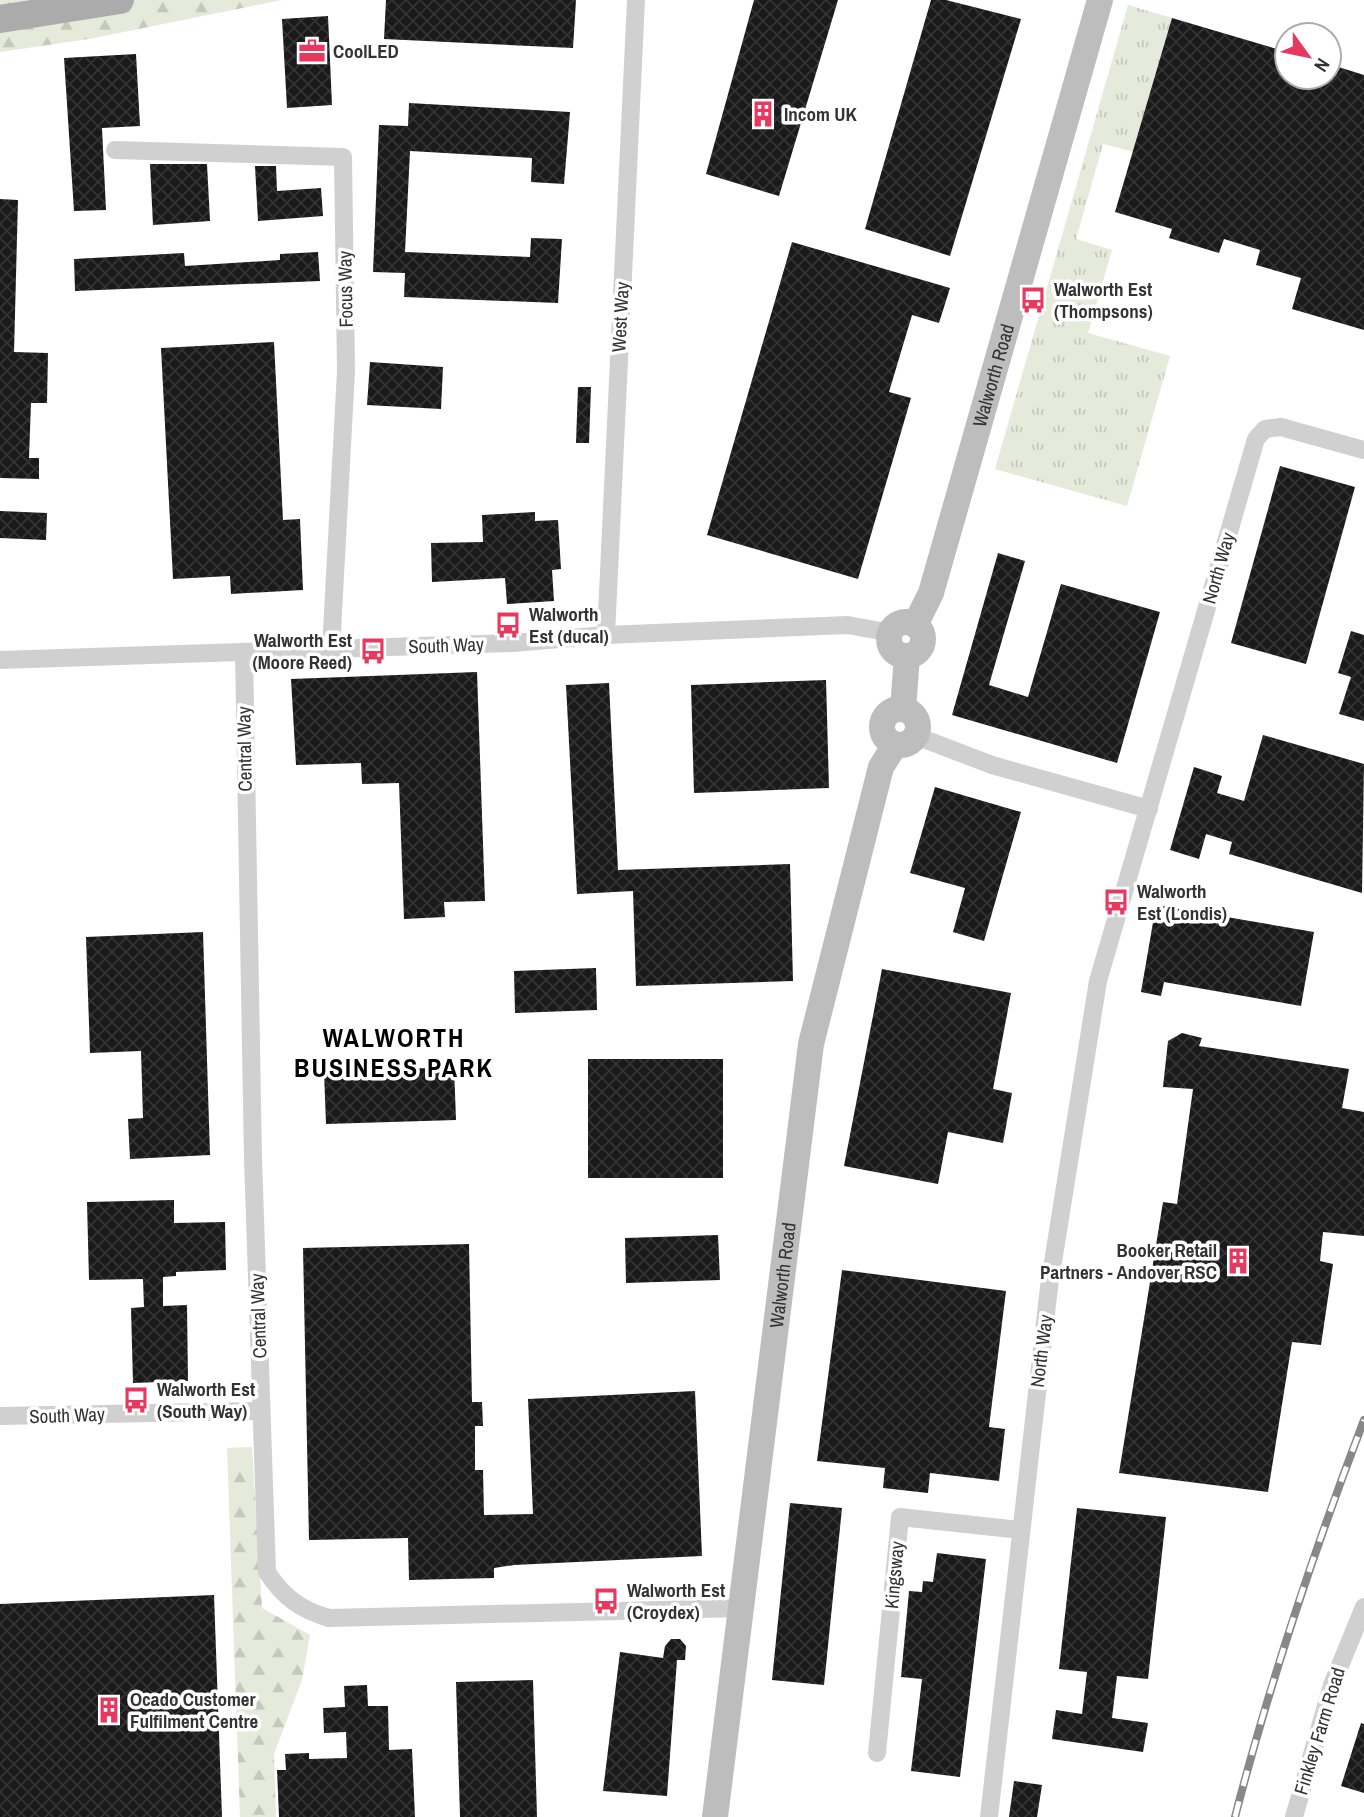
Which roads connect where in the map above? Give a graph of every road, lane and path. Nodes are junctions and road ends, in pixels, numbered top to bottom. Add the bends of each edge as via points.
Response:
1 (120, 0) edge
2 (636, 0) edge
3 (1100, 0) edge
4 (0, 19) edge
5 (115, 150) dead end
6 (1364, 450) edge
7 (903, 629) junction
8 (606, 635) junction
9 (331, 650) junction
10 (244, 653) junction
11 (0, 660) edge
12 (905, 740) junction
13 (1149, 809) junction
14 (261, 1411) junction
15 (0, 1416) edge
16 (1020, 1530) junction
17 (1364, 1607) edge
18 (741, 1608) junction
19 (877, 1753) dead end
20 (715, 1817) edge
21 (989, 1817) edge
22 (1294, 1817) edge

1 - 4 main road
2 - 8 street, West Way
3 - 7 street, Walworth Road via 931,593
5 - 9 street, Focus Way via 343,158 346,371
6 - 13 street, North Way via 1281,427 1265,429 1256,439
7 - 8 street, South Way via 848,625
7 - 12 street, Walworth Road via 922,634 922,646 907,656 903,709 917,719
8 - 9 street, South Way
9 - 10 street, South Way
10 - 11 street, South Way
10 - 14 street, Central Way
12 - 13 street
12 - 18 street, Walworth Road via 881,767 811,1044
13 - 16 street, North Way via 1098,981 1049,1287
14 - 15 street, South Way
14 - 18 street, Central Way via 267,1572 278,1589 311,1613 329,1618
16 - 19 street, Kingsway via 900,1517
16 - 21 street, North Way
17 - 22 street, Finkley Farm Road via 1332,1685
18 - 20 street, Walworth Road

